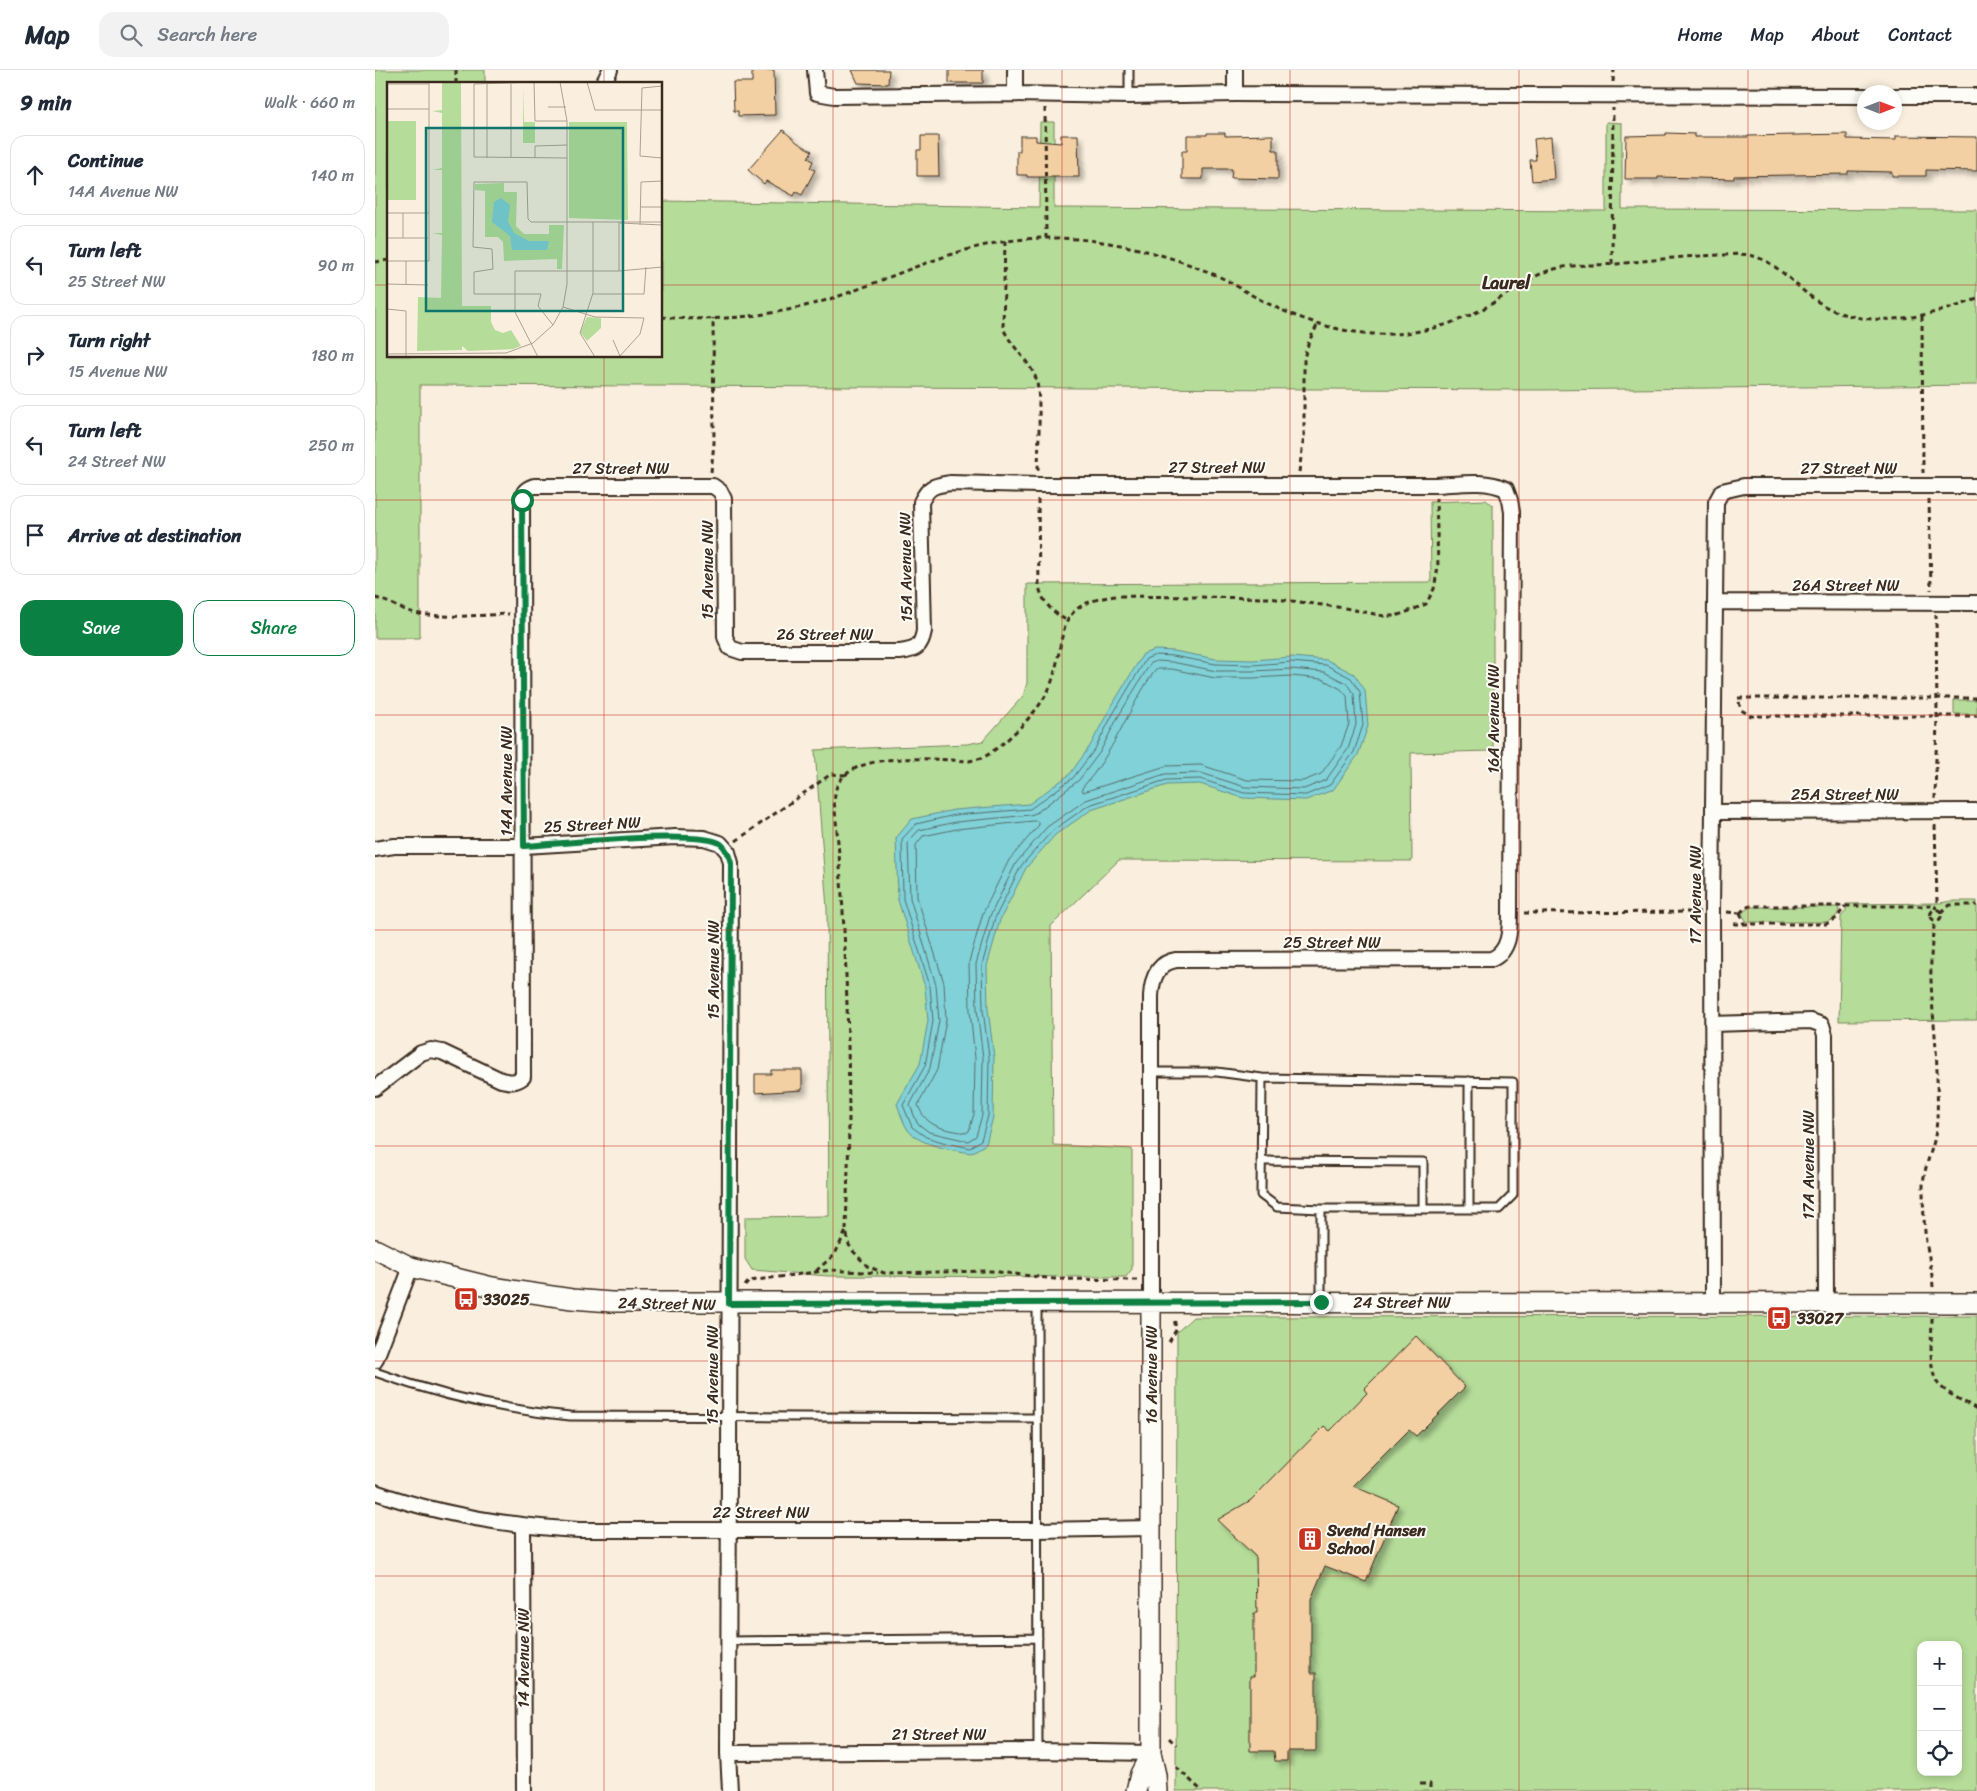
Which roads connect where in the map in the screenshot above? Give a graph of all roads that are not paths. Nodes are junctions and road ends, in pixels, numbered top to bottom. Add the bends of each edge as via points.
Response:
1 (610, 70) edge
2 (815, 70) edge
3 (1015, 70) edge
4 (1129, 70) edge
5 (1235, 70) edge
6 (604, 82) edge
7 (1015, 94) junction
8 (1235, 94) junction
9 (1129, 96) junction
10 (1857, 96) edge
11 (1902, 96) edge
12 (1977, 96) edge
13 (1977, 486) edge
14 (715, 488) joint
15 (929, 488) joint
16 (1506, 489) joint
17 (1723, 491) joint
18 (523, 492) joint
19 (1715, 602) junction
20 (1977, 603) edge
21 (919, 646) joint
22 (730, 648) joint
23 (1977, 811) edge
24 (1713, 812) junction
25 (524, 846) junction
26 (723, 846) joint
27 (375, 849) edge
28 (1504, 949) joint
29 (1159, 969) joint
30 (1712, 1024) junction
31 (1151, 1072) junction
32 (1262, 1078) junction
33 (1469, 1081) junction
34 (375, 1088) edge
35 (1261, 1161) junction
36 (1321, 1209) junction
37 (1423, 1209) junction
38 (1469, 1209) junction
39 (375, 1249) edge
40 (411, 1268) junction
41 (1037, 1302) junction
42 (1321, 1302) junction
43 (1713, 1302) junction
44 (1151, 1303) junction
45 (1977, 1303) edge
46 (729, 1304) junction
47 (1825, 1304) junction
48 (375, 1362) edge
49 (375, 1372) edge
50 (730, 1417) junction
51 (1037, 1418) junction
52 (375, 1492) edge
53 (523, 1526) junction
54 (1151, 1528) junction
55 (729, 1529) junction
56 (1037, 1530) junction
57 (1038, 1638) junction
58 (729, 1641) junction
59 (1038, 1751) junction
60 (728, 1753) junction
61 (1151, 1753) junction
62 (524, 1791) edge
63 (730, 1791) edge
64 (1136, 1791) edge
65 (1157, 1791) edge

1 - 6 street
2 - 7 street via 817,93 849,96
3 - 7 street
4 - 9 lane
5 - 8 street
7 - 9 street
8 - 9 street
8 - 10 street
11 - 12 street
13 - 17 street, 27 Street NW via 1744,486
14 - 18 street, 27 Street NW via 534,486
14 - 22 street, 15 Avenue NW via 724,499 725,637
15 - 16 street, 27 Street NW via 950,483 1485,483
15 - 21 street, 15A Avenue NW via 921,502 924,631
16 - 28 street, 16A Avenue NW via 1511,512 1510,932
17 - 19 street, 17 Avenue NW via 1715,502
18 - 25 street, 14A Avenue NW
19 - 20 street, 26A Street NW
19 - 24 street, 17 Avenue NW
21 - 22 street, 26 Street NW via 900,652 742,652
23 - 24 street, 25A Street NW
24 - 30 street, 17 Avenue NW
25 - 26 street, 25 Street NW via 675,836 703,838
25 - 27 street, 25 Street NW
25 - 34 street, 14A Avenue NW via 523,1077 512,1082 501,1080 431,1050 421,1052
26 - 46 street, 15 Avenue NW via 731,863
28 - 29 street, 25 Street NW via 1492,960 1176,960
29 - 31 street, 16 Avenue NW via 1152,985
30 - 43 street, 17 Avenue NW
30 - 47 street, 17A Avenue NW via 1811,1020 1821,1026 1825,1034
31 - 32 lane via 1217,1072
31 - 44 street, 16 Avenue NW
32 - 33 lane
32 - 35 lane
33 - 38 lane
33 - 38 lane via 1513,1082 1513,1195 1499,1209
35 - 36 lane via 1261,1195 1277,1207
35 - 37 lane via 1423,1162
36 - 37 lane
36 - 42 lane
37 - 38 lane
39 - 40 street
40 - 46 street, 24 Street NW via 491,1287 572,1300
40 - 48 street
41 - 44 street, 24 Street NW
41 - 46 street, 24 Street NW
41 - 51 lane
42 - 43 street, 24 Street NW
42 - 44 street, 24 Street NW
43 - 47 street, 24 Street NW
44 - 54 street, 16 Avenue NW
45 - 47 street, 24 Street NW
46 - 50 street, 15 Avenue NW
49 - 50 lane via 465,1400 536,1413 595,1417
50 - 51 lane
50 - 55 street, 15 Avenue NW
51 - 56 lane
52 - 53 street, 22 Street NW via 449,1513
53 - 55 street, 22 Street NW via 579,1530
53 - 62 street, 14 Avenue NW
54 - 56 street, 22 Street NW
54 - 61 street, 16 Avenue NW
55 - 56 street, 22 Street NW
55 - 58 street, 15 Avenue NW
56 - 57 lane
57 - 58 lane
57 - 59 lane
58 - 60 street, 15 Avenue NW
59 - 60 street, 21 Street NW
59 - 61 street, 21 Street NW
60 - 63 street, 15 Avenue NW
61 - 64 street, 16 Avenue NW via 1140,1774
61 - 65 street, 16 Avenue NW

